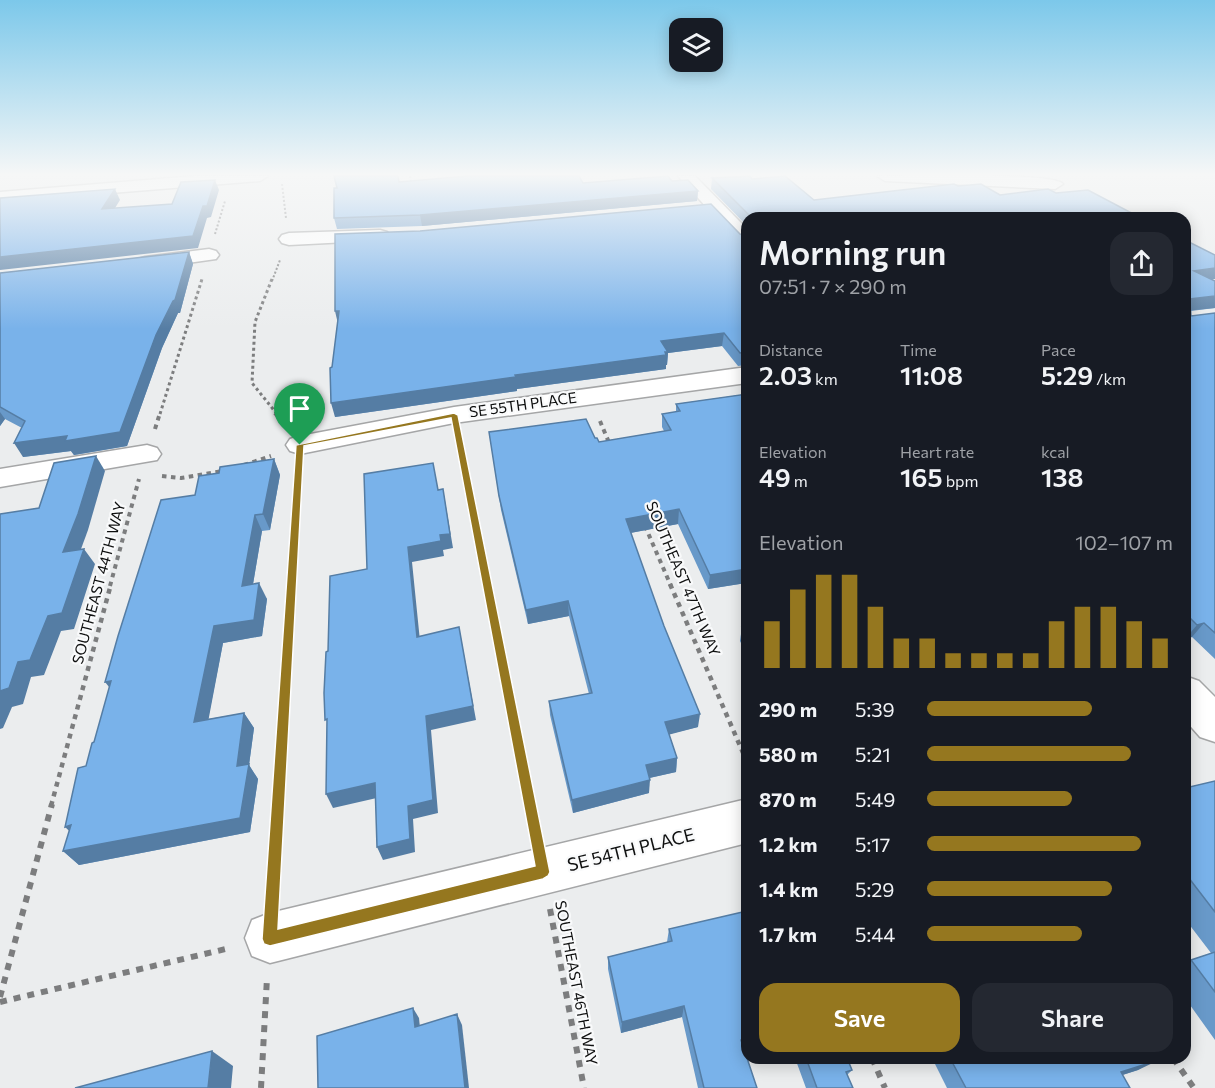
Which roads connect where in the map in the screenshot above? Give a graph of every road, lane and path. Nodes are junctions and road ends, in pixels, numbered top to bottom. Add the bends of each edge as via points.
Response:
1 (217, 227) edge
2 (287, 227) edge
3 (399, 235) edge
4 (289, 239) junction
5 (209, 255) junction
6 (130, 264) edge
7 (741, 376) edge
8 (589, 396) junction
9 (454, 415) junction
10 (300, 445) junction
11 (612, 449) edge
12 (145, 461) junction
13 (236, 467) edge
14 (225, 471) edge
15 (0, 478) edge
16 (645, 525) edge
17 (741, 748) edge
18 (741, 822) edge
19 (543, 872) junction
20 (270, 939) junction
21 (0, 997) edge
22 (0, 1002) edge
23 (875, 1064) edge
24 (1177, 1064) edge
25 (261, 1088) edge
26 (584, 1088) edge
27 (885, 1088) edge
28 (1194, 1088) edge

1 - 5 path, SOUTHEAST 44TH WAY
2 - 4 path
3 - 4 street
4 - 10 path via 255,321 252,382
5 - 6 street
5 - 12 path, SOUTHEAST 44TH WAY
7 - 8 street, SE 55TH PLACE
8 - 9 street, SE 55TH PLACE
8 - 11 path
9 - 10 street, SE 55TH PLACE
9 - 19 path, SOUTHEAST 46TH WAY
10 - 13 path
10 - 20 path
12 - 14 path via 156,476 181,478
12 - 15 street
12 - 21 path, SOUTHEAST 44TH WAY
16 - 17 path, SOUTHEAST 47TH WAY
18 - 19 street, SE 54TH PLACE
19 - 20 street, SE 54TH PLACE
19 - 26 path, SOUTHEAST 46TH WAY
20 - 22 path
20 - 25 path
23 - 27 path
24 - 28 path

